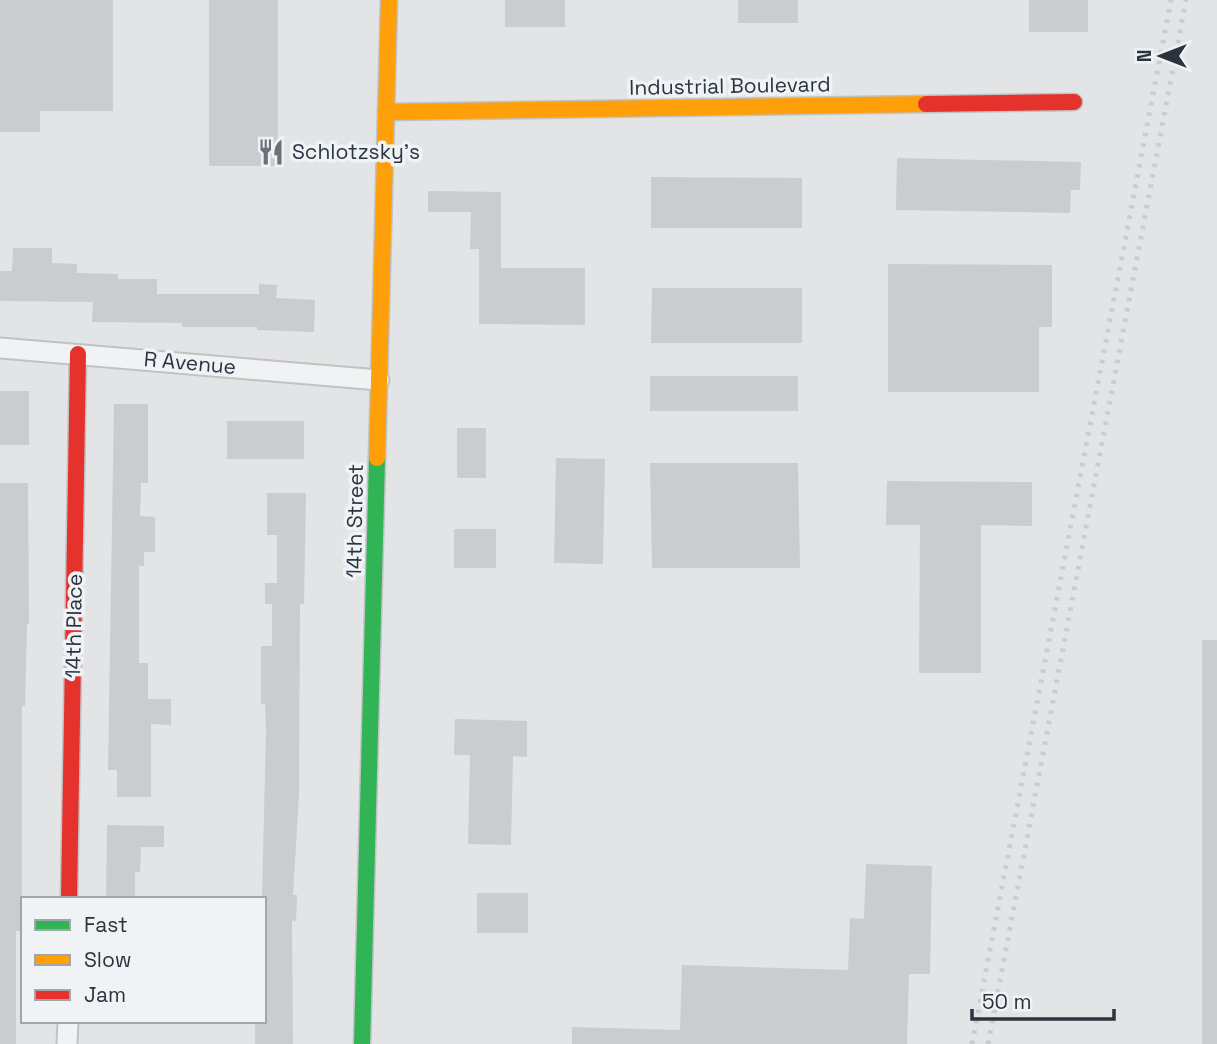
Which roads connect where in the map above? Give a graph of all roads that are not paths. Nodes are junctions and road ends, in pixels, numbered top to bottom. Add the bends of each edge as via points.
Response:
1 (389, 0) edge
2 (1074, 102) dead end
3 (386, 112) junction
4 (0, 348) edge
5 (78, 354) junction
6 (379, 380) junction
7 (69, 897) edge
8 (68, 1023) edge
9 (67, 1044) edge
10 (362, 1044) edge

1 - 3 street, 14th Street
2 - 3 street, Industrial Boulevard
3 - 6 street, 14th Street
4 - 5 street, R Avenue
5 - 6 street, R Avenue
5 - 7 street, 14th Place
6 - 10 street, 14th Street
8 - 9 street

